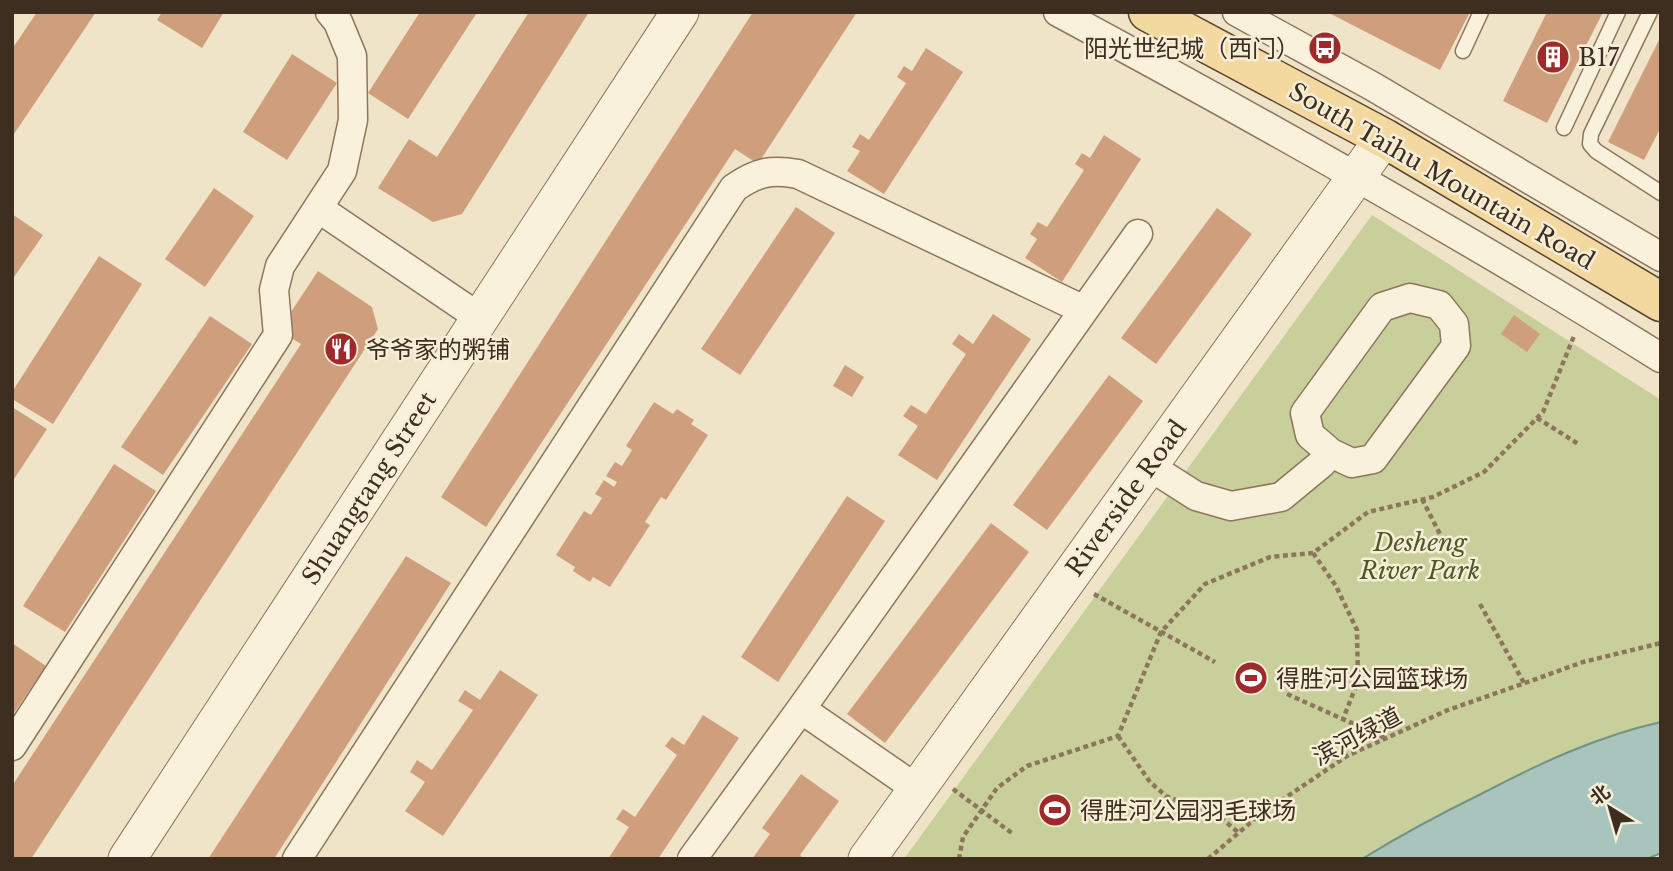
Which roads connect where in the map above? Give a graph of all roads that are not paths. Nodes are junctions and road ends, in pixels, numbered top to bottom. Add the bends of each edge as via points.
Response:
1 (680, 12) edge
2 (1058, 12) edge
3 (1148, 12) edge
4 (1481, 12) edge
5 (1618, 12) edge
6 (1650, 12) edge
7 (1241, 13) edge
8 (338, 15) edge
9 (1186, 21) edge
10 (1463, 51) dead end
11 (1224, 53) junction
12 (1564, 128) dead end
13 (1384, 138) junction
14 (1357, 175) junction
15 (1661, 193) edge
16 (318, 208) junction
17 (1138, 234) dead end
18 (1661, 257) edge
19 (1661, 302) edge
20 (1084, 310) junction
21 (480, 318) junction
22 (1661, 358) edge
23 (1331, 453) junction
24 (1149, 466) junction
25 (801, 709) junction
26 (12, 746) edge
27 (923, 780) junction
28 (127, 859) edge
29 (297, 859) edge
30 (692, 859) edge
31 (867, 859) edge

1 - 21 street, Shuangtang Street
2 - 14 street
3 - 9 main road, South Taihu Mountain Road
4 - 10 lane
5 - 12 lane
6 - 15 lane via 1590,144
7 - 11 street
7 - 18 street
8 - 16 street via 352,56 353,120 342,171
9 - 11 main road, South Taihu Mountain Road
11 - 13 main road, South Taihu Mountain Road
13 - 14 street, Riverside Road
13 - 19 main road, South Taihu Mountain Road
14 - 22 street
14 - 24 street, Riverside Road
16 - 21 street
16 - 26 street via 280,266 274,290 278,335
17 - 20 street
20 - 25 street
20 - 29 street via 798,174 778,170 751,176 734,188
21 - 28 street, Shuangtang Street
23 - 23 street via 1352,463 1373,459 1455,346 1454,324 1439,304 1410,298 1382,307 1306,413 1310,435
23 - 24 street via 1281,497 1231,506 1196,496
24 - 27 street, Riverside Road
25 - 27 street
25 - 30 street
27 - 31 street, Riverside Road

